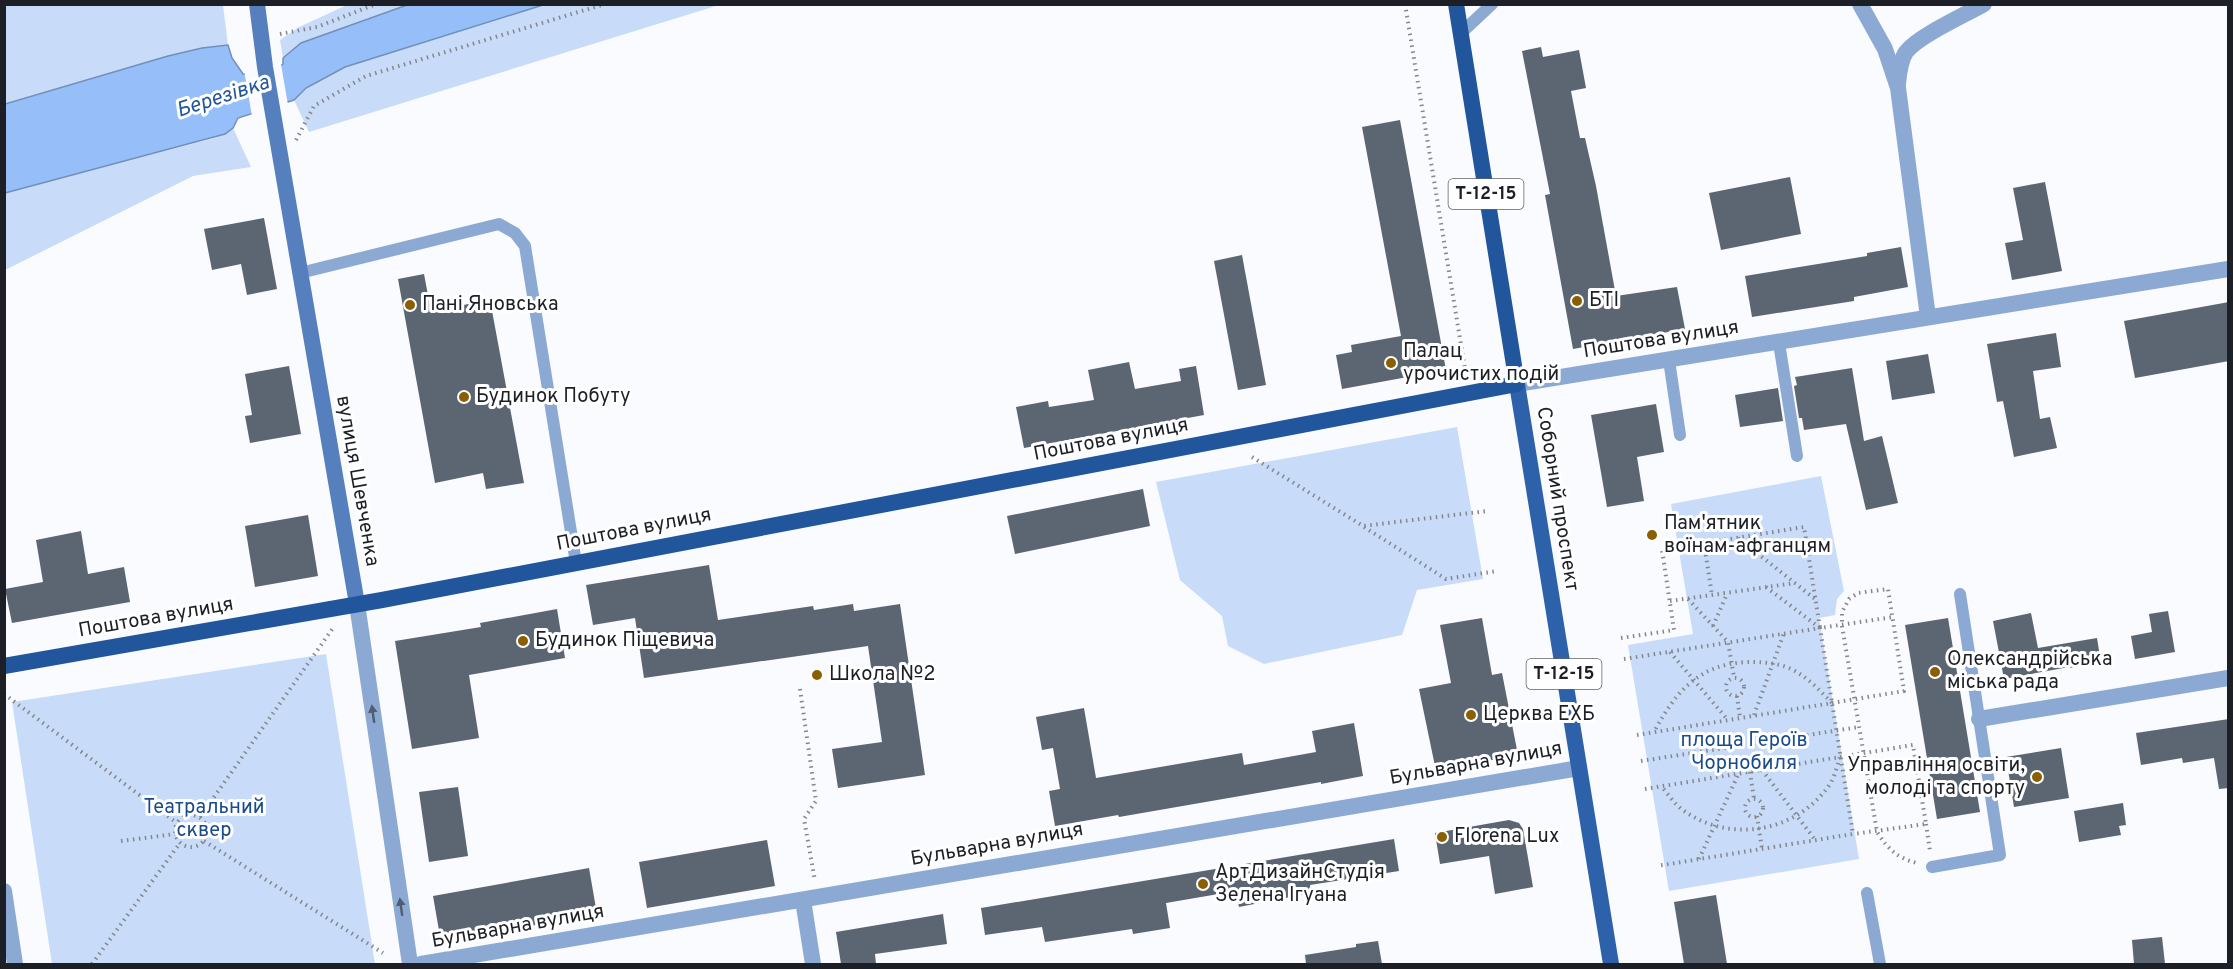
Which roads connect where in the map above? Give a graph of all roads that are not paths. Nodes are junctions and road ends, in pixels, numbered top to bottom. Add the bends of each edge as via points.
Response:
1 (257, 4) edge
2 (1456, 4) edge
3 (1492, 4) edge
4 (1860, 4) edge
5 (1984, 4) edge
6 (1460, 34) junction
7 (1898, 88) junction
8 (2229, 269) edge
9 (300, 273) junction
10 (1928, 317) junction
11 (1779, 343) junction
12 (1670, 360) junction
13 (1517, 384) junction
14 (1680, 435) dead end
15 (1797, 456) dead end
16 (576, 562) junction
17 (1960, 594) dead end
18 (357, 604) junction
19 (4, 666) edge
20 (2229, 678) edge
21 (1979, 719) junction
22 (1579, 768) junction
23 (1932, 867) road end
24 (4, 891) edge
25 (1867, 893) dead end
26 (803, 900) junction
27 (15, 964) edge
28 (410, 964) edge
29 (421, 964) edge
30 (813, 964) edge
31 (1611, 964) edge
32 (1880, 964) edge

1 - 9 main road, вулиця Шевченка via 265,67 286,143
2 - 6 highway, Соборний проспект / Т-12-15
3 - 6 lane
4 - 7 street via 1885,50
5 - 7 street via 1906,52
6 - 13 highway, Соборний проспект / Т-12-15
7 - 10 street
8 - 10 street, Поштова вулиця
9 - 16 lane via 499,224 515,232 525,246
9 - 18 main road, вулиця Шевченка
10 - 11 street, Поштова вулиця
11 - 12 street, Поштова вулиця
11 - 15 lane
12 - 13 street, Поштова вулиця
12 - 14 lane
13 - 16 highway, Поштова вулиця
13 - 22 main road, Соборний проспект / Т-12-15
16 - 18 highway, Поштова вулиця
17 - 21 lane
18 - 19 highway, Поштова вулиця
28 -> 18 street, вулиця Шевченка
20 - 21 street
21 - 23 lane via 2000,855
22 - 26 street, Бульварна вулиця
22 - 31 main road, Соборний проспект / Т-12-15
24 - 27 street
25 - 32 lane
26 - 29 street, Бульварна вулиця
26 - 30 street

